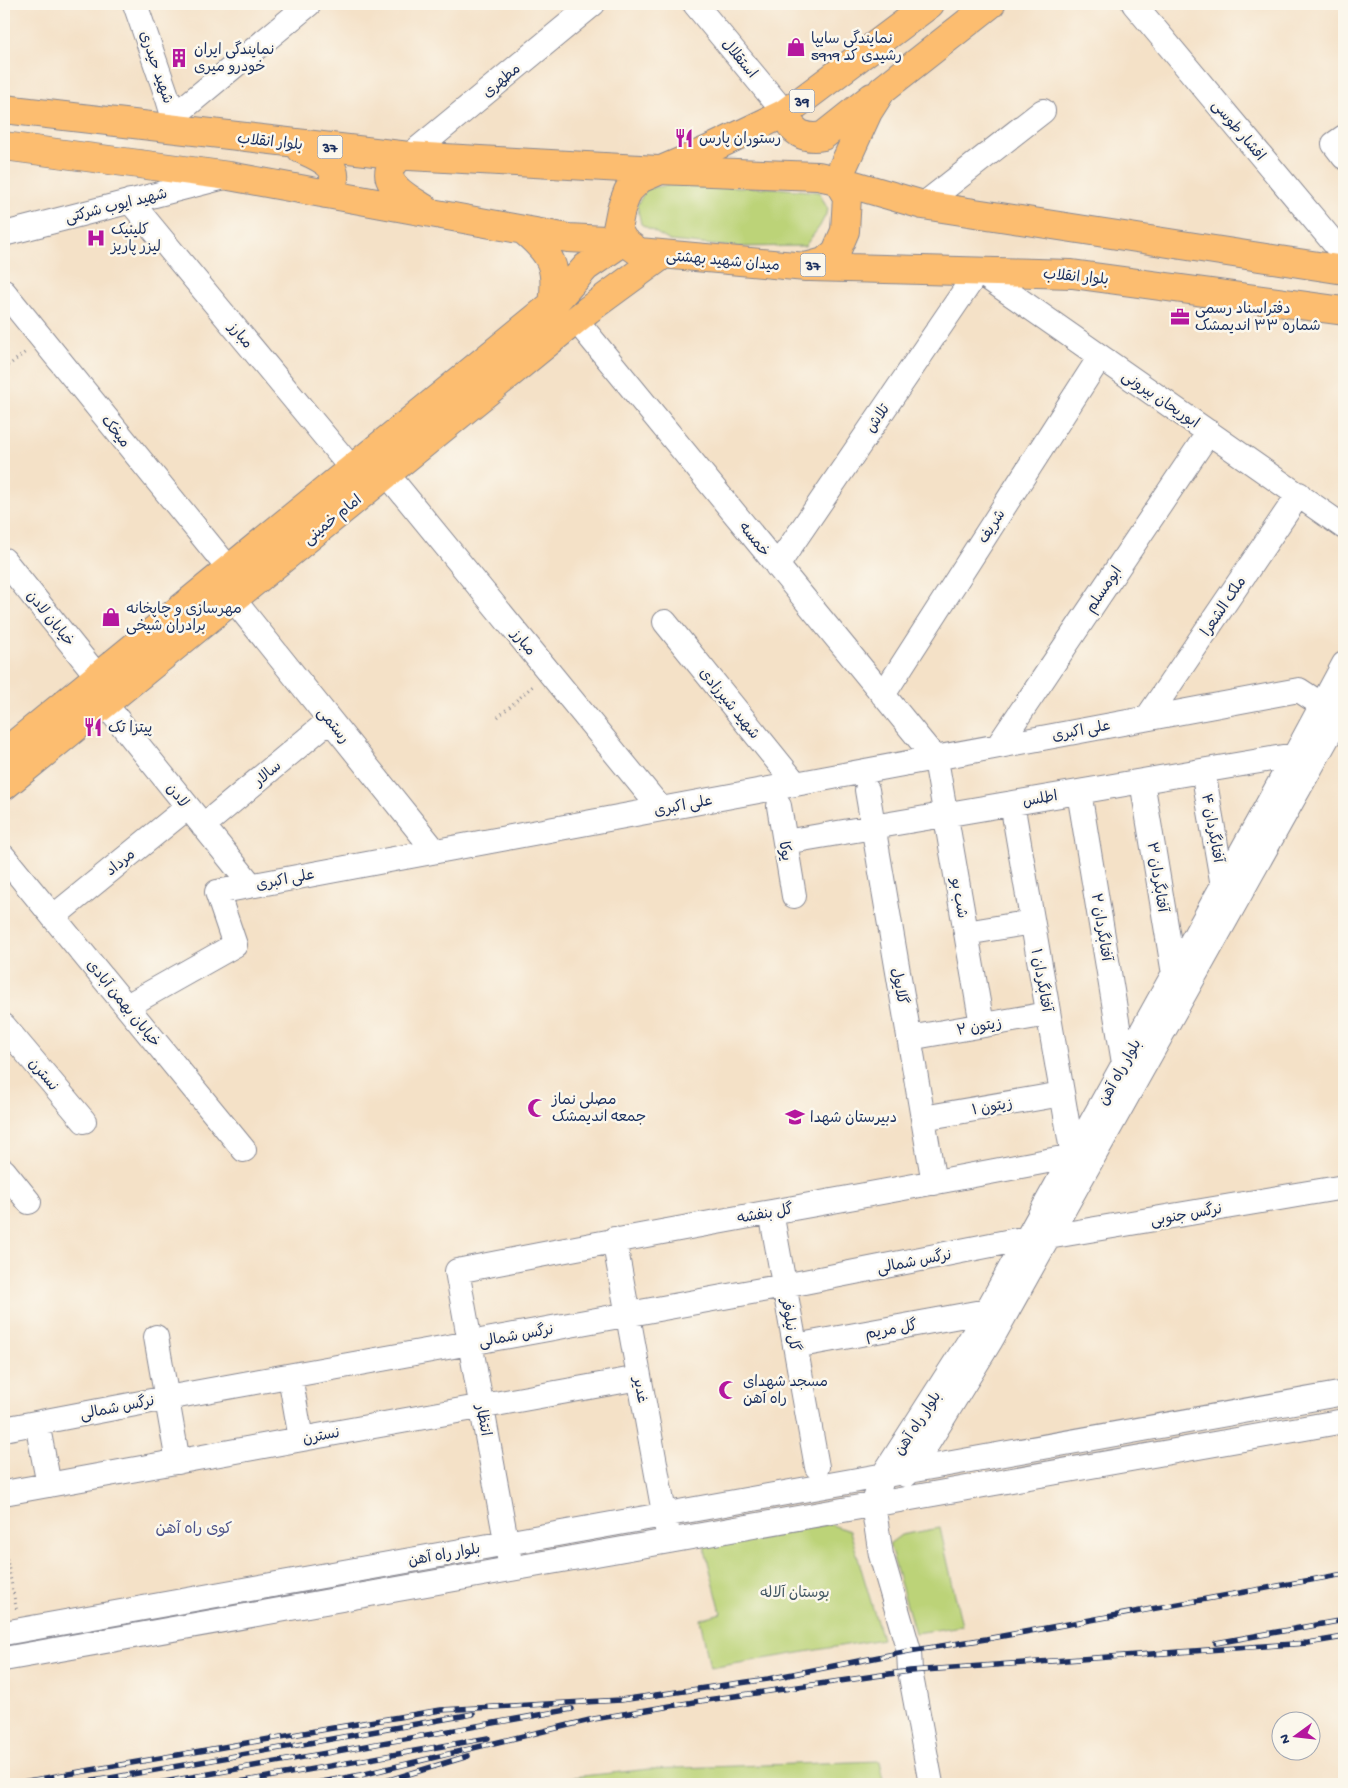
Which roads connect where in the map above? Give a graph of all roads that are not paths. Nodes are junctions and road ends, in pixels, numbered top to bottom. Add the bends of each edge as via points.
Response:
1 (135, 4) edge
2 (283, 4) edge
3 (309, 4) edge
4 (593, 4) edge
5 (695, 4) edge
6 (991, 4) edge
7 (1134, 4) edge
8 (922, 6) edge
9 (882, 90) junction
10 (4, 109) edge
11 (1043, 111) dead end
12 (785, 113) junction
13 (173, 115) junction
14 (1344, 137) edge
15 (286, 142) junction
16 (4, 146) edge
17 (405, 156) junction
18 (1344, 157) edge
19 (658, 170) junction
20 (229, 176) junction
21 (837, 180) junction
22 (326, 194) junction
23 (130, 201) junction
24 (923, 205) junction
25 (432, 213) junction
26 (523, 230) junction
27 (4, 234) edge
28 (624, 241) junction
29 (663, 255) junction
30 (1344, 256) edge
31 (806, 267) junction
32 (1344, 270) edge
33 (978, 271) junction
34 (4, 292) edge
35 (553, 304) junction
36 (1344, 311) edge
37 (576, 320) junction
38 (1100, 357) junction
39 (1209, 432) junction
40 (352, 469) junction
41 (387, 474) junction
42 (1299, 494) junction
43 (1344, 527) edge
44 (4, 560) edge
45 (777, 566) junction
46 (229, 569) junction
47 (233, 599) junction
48 (665, 622) dead end
49 (1344, 664) edge
50 (98, 677) junction
51 (883, 695) junction
52 (105, 704) junction
53 (1333, 706) edge
54 (1147, 718) junction
55 (330, 720) junction
56 (998, 746) junction
57 (4, 753) edge
58 (1296, 755) junction
59 (937, 764) junction
60 (1203, 771) junction
61 (1142, 781) junction
62 (796, 784) junction
63 (4, 786) edge
64 (867, 790) dead end
65 (1079, 792) junction
66 (1012, 803) junction
67 (779, 806) dead end
68 (188, 807) junction
69 (660, 809) junction
70 (946, 814) junction
71 (203, 826) junction
72 (873, 827) junction
73 (785, 842) junction
74 (435, 851) junction
75 (4, 857) edge
76 (251, 885) junction
77 (1223, 886) junction
78 (794, 896) dead end
79 (53, 917) junction
80 (1032, 922) junction
81 (966, 933) junction
82 (1174, 974) junction
83 (127, 1006) junction
84 (1048, 1014) junction
85 (982, 1025) junction
86 (4, 1026) edge
87 (909, 1038) junction
88 (1124, 1063) junction
89 (1062, 1094) junction
90 (923, 1118) junction
91 (84, 1122) dead end
92 (244, 1150) dead end
93 (1073, 1156) junction
94 (4, 1171) edge
95 (934, 1183) junction
96 (1344, 1187) edge
97 (29, 1202) dead end
98 (771, 1212) junction
99 (1037, 1238) junction
100 (614, 1239) junction
101 (457, 1271) joint
102 (784, 1286) junction
103 (987, 1311) junction
104 (628, 1315) junction
105 (156, 1338) dead end
106 (470, 1343) junction
107 (795, 1346) junction
108 (290, 1376) junction
109 (639, 1378) junction
110 (1344, 1393) edge
111 (167, 1398) junction
112 (1273, 1405) junction
113 (481, 1407) junction
114 (1344, 1421) edge
115 (37, 1423) junction
116 (4, 1429) edge
117 (1278, 1433) junction
118 (301, 1439) junction
119 (178, 1462) junction
120 (817, 1467) dead end
121 (912, 1469) junction
122 (884, 1474) junction
123 (49, 1485) junction
124 (4, 1493) edge
125 (873, 1505) junction
126 (664, 1514) junction
127 (669, 1541) junction
128 (506, 1543) junction
129 (511, 1568) junction
130 (290, 1581) junction
131 (295, 1607) junction
132 (103, 1615) junction
133 (12, 1631) edge
134 (108, 1641) junction
135 (4, 1660) edge
136 (931, 1784) edge

1 - 13 street, شهید حیدری
2 - 13 street
3 - 13 street
4 - 17 street, مطهری
5 - 12 street, استقلال
6 - 9 main road
7 - 30 street, افشار طوسی
8 - 12 main road, 39
9 - 12 main road via 823,136 799,134
9 - 21 main road via 868,112
10 - 13 main road, بلوار انقلاب / 37
11 - 24 street
12 - 19 main road, 39
13 - 15 main road, بلوار انقلاب / 37
14 - 18 street via 1334,144
15 - 17 main road, بلوار انقلاب / 37
15 - 22 main road via 330,164 333,183
16 - 20 main road, 37
17 - 19 main road, بلوار انقلاب / 37
17 - 25 main road via 391,166 390,181 399,192
19 - 21 main road, 37 via 818,176
19 - 28 main road via 640,179 628,191 618,228
20 - 22 main road, 37
20 - 23 street, شهید ایوب شرکتی
21 - 24 main road, 37
21 - 31 main road, میدان شهید بهشتی / 37 via 847,197 845,231 836,252 824,262
22 - 25 main road, 37
23 - 27 street, شهید ایوب شرکتی
23 - 40 street, مبارز
24 - 32 main road, 37
25 - 26 main road, 37
26 - 28 main road, 37 via 568,238
26 - 35 main road via 540,244 552,262 556,283
28 - 29 main road, میدان شهید بهشتی / 37 via 639,252
28 - 35 main road, امام خمینی via 586,267
29 - 31 main road, میدان شهید بهشتی / 37
29 - 37 main road, امام خمینی
31 - 33 main road, بلوار انقلاب / 37
33 - 36 main road, بلوار انقلاب / 37 via 1072,274
33 - 38 street, ابوریحان بیرونی
33 - 45 street, تلاش
34 - 46 street, میخک
35 - 40 main road, امام خمینی
37 - 41 main road, امام خمینی
37 - 45 street, خمسه
38 - 39 street, ابوریحان بیرونی
38 - 51 street, شریف
39 - 42 street, ابوریحان بیرونی
39 - 56 street, ابومسلم
40 - 46 main road, امام خمینی
41 - 47 main road, امام خمینی
41 - 69 street, مبارز
42 - 43 street, ابوریحان بیرونی
42 - 54 street, ملک الشعرا
44 - 50 street, خیابان لادن
45 - 51 street, خمسه
46 - 50 main road, امام خمینی
47 - 52 main road, امام خمینی
47 - 55 street, رستمی
48 - 62 street, شهید شیرزادی
49 - 53 street, بلوار راه آهن
50 - 57 main road, امام خمینی
51 - 59 street, خمسه
52 - 63 main road, امام خمینی
52 - 68 street, لادن
53 - 54 street, علی اکبری via 1299,690
53 - 58 street, بلوار راه آهن
53 - 99 street, بلوار راه آهن
54 - 56 street, علی اکبری
55 - 71 street, سالار
55 - 74 street, رستمی
56 - 59 street, علی اکبری
58 - 60 street, اطلس
58 - 77 street, بلوار راه آهن
59 - 62 street, علی اکبری
59 - 70 street, شب بو
60 - 61 street, اطلس
60 - 77 street, آفتابگردان ۴
61 - 65 street, اطلس
61 - 82 street, آفتابگردان ۳
62 - 69 street, علی اکبری
64 - 72 street, گلایول
65 - 66 street, اطلس
65 - 88 street, آفتابگردان ۲
66 - 70 street, اطلس
66 - 80 street, آفتابگردان ۱
67 - 73 street, یوکا
68 - 71 street, لادن
68 - 79 street, مرداد
69 - 74 street, علی اکبری
70 - 72 street, اطلس
70 - 81 street, شب بو
71 - 76 street, لادن
72 - 73 street, اطلس
72 - 87 street, گلایول
73 - 78 street, یوکا
74 - 76 street, علی اکبری
75 - 79 street, خیابان بهمن آبادی
76 - 83 street, علی اکبری via 217,892 235,945
77 - 82 street, بلوار راه آهن
79 - 83 street, خیابان بهمن آبادی
80 - 81 street
80 - 84 street, آفتابگردان ۱
81 - 85 street, شب بو
82 - 88 street, بلوار راه آهن
83 - 92 street, خیابان بهمن آبادی
84 - 85 street, زیتون ۲
84 - 89 street, آفتابگردان ۱
85 - 87 street, زیتون ۲
86 - 91 street, نسترن
87 - 90 street, گلایول
88 - 93 street, بلوار راه آهن
89 - 90 street, زیتون ۱
89 - 93 street, آفتابگردان ۱
90 - 95 street, گلایول
93 - 95 street, گل بنفشه
93 - 99 street, بلوار راه آهن
94 - 97 street
95 - 98 street, گل بنفشه
96 - 99 street, نرگس جنوبی
98 - 100 street, گل بنفشه
98 - 102 street, گل نیلوفر
99 - 102 street, نرگس شمالی
99 - 103 street, بلوار راه آهن
99 - 121 street, بلوار راه آهن via 991,1340
100 - 101 street, گل بنفشه
100 - 104 street, غدیر
101 - 106 street, انتظار
102 - 104 street, نرگس شمالی
102 - 107 street, گل نیلوفر
103 - 107 street, گل مریم
103 - 122 street, بلوار راه آهن
104 - 106 street, نرگس شمالی
104 - 109 street, غدیر
105 - 111 street
106 - 108 street, نرگس شمالی
106 - 113 street, انتظار
107 - 120 street, گل نیلوفر
108 - 111 street, نرگس شمالی
108 - 118 street
109 - 113 street, نسترن
109 - 126 street, غدیر
110 - 112 street, بلوار راه آهن
111 - 115 street, نرگس شمالی
111 - 119 street
112 - 117 street
112 - 121 street, بلوار راه آهن
113 - 118 street, نسترن
113 - 128 street, انتظار
114 - 117 street, بلوار راه آهن
115 - 116 street, نرگس شمالی
115 - 123 street
117 - 125 street, بلوار راه آهن
118 - 119 street, نسترن
119 - 123 street, نسترن
121 - 122 street, بلوار راه آهن
121 - 125 street, بلوار راه آهن
122 - 125 street, بلوار راه آهن
122 - 126 street, بلوار راه آهن
123 - 124 street, نسترن
125 - 127 street, بلوار راه آهن
125 - 136 street via 881,1555 909,1651
126 - 127 street, غدیر
126 - 128 street, بلوار راه آهن
127 - 129 street, بلوار راه آهن
128 - 129 street, انتظار
128 - 130 street, بلوار راه آهن
129 - 131 street, بلوار راه آهن
130 - 131 street
130 - 132 street, بلوار راه آهن
131 - 134 street, بلوار راه آهن
132 - 133 street, بلوار راه آهن
132 - 134 street
134 - 135 street, بلوار راه آهن

